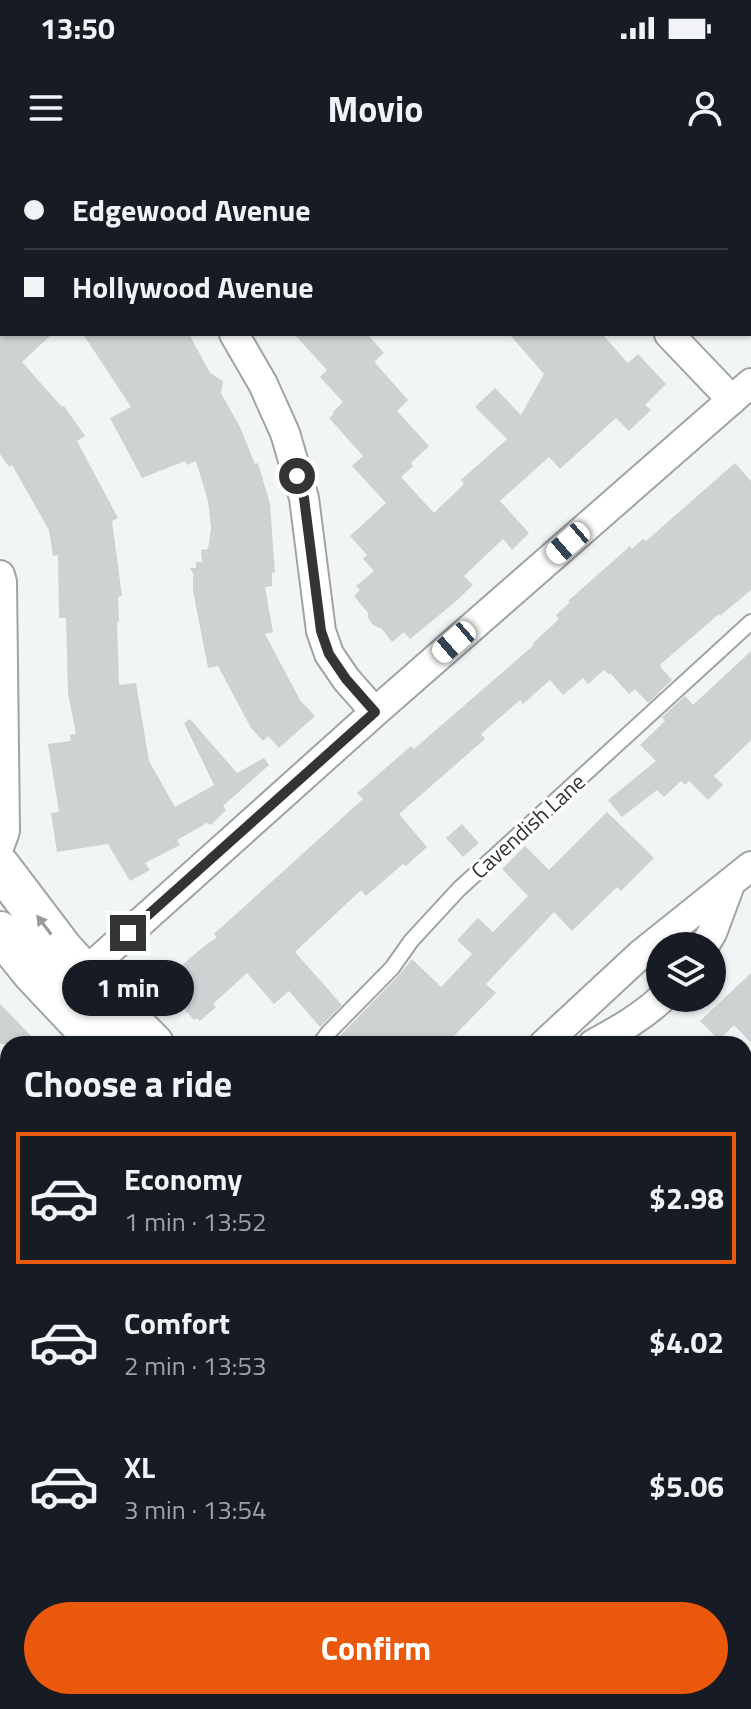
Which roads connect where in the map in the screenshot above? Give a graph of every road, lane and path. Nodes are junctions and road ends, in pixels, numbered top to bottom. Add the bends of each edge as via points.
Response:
1 (235, 336) edge
2 (672, 336) edge
3 (742, 392) edge
4 (0, 575) edge
5 (751, 622) edge
6 (375, 712) junction
7 (0, 845) edge
8 (0, 867) edge
9 (741, 874) edge
10 (0, 932) edge
11 (712, 932) edge
12 (71, 987) junction
13 (646, 1011) edge
14 (96, 1036) edge
15 (141, 1036) edge
16 (326, 1036) edge
17 (553, 1036) edge
18 (606, 1036) edge

1 - 6 street via 285,433 304,498 321,631 329,654
2 - 3 street
3 - 6 street
4 - 7 street via 5,831
5 - 16 lane, Cavendish Lane via 459,889
6 - 12 street
12 -> 8 main road via 63,950
9 - 11 street
9 - 17 street via 641,954
10 - 12 main road via 33,973
12 - 14 main road
12 - 15 main road
13 - 18 street

